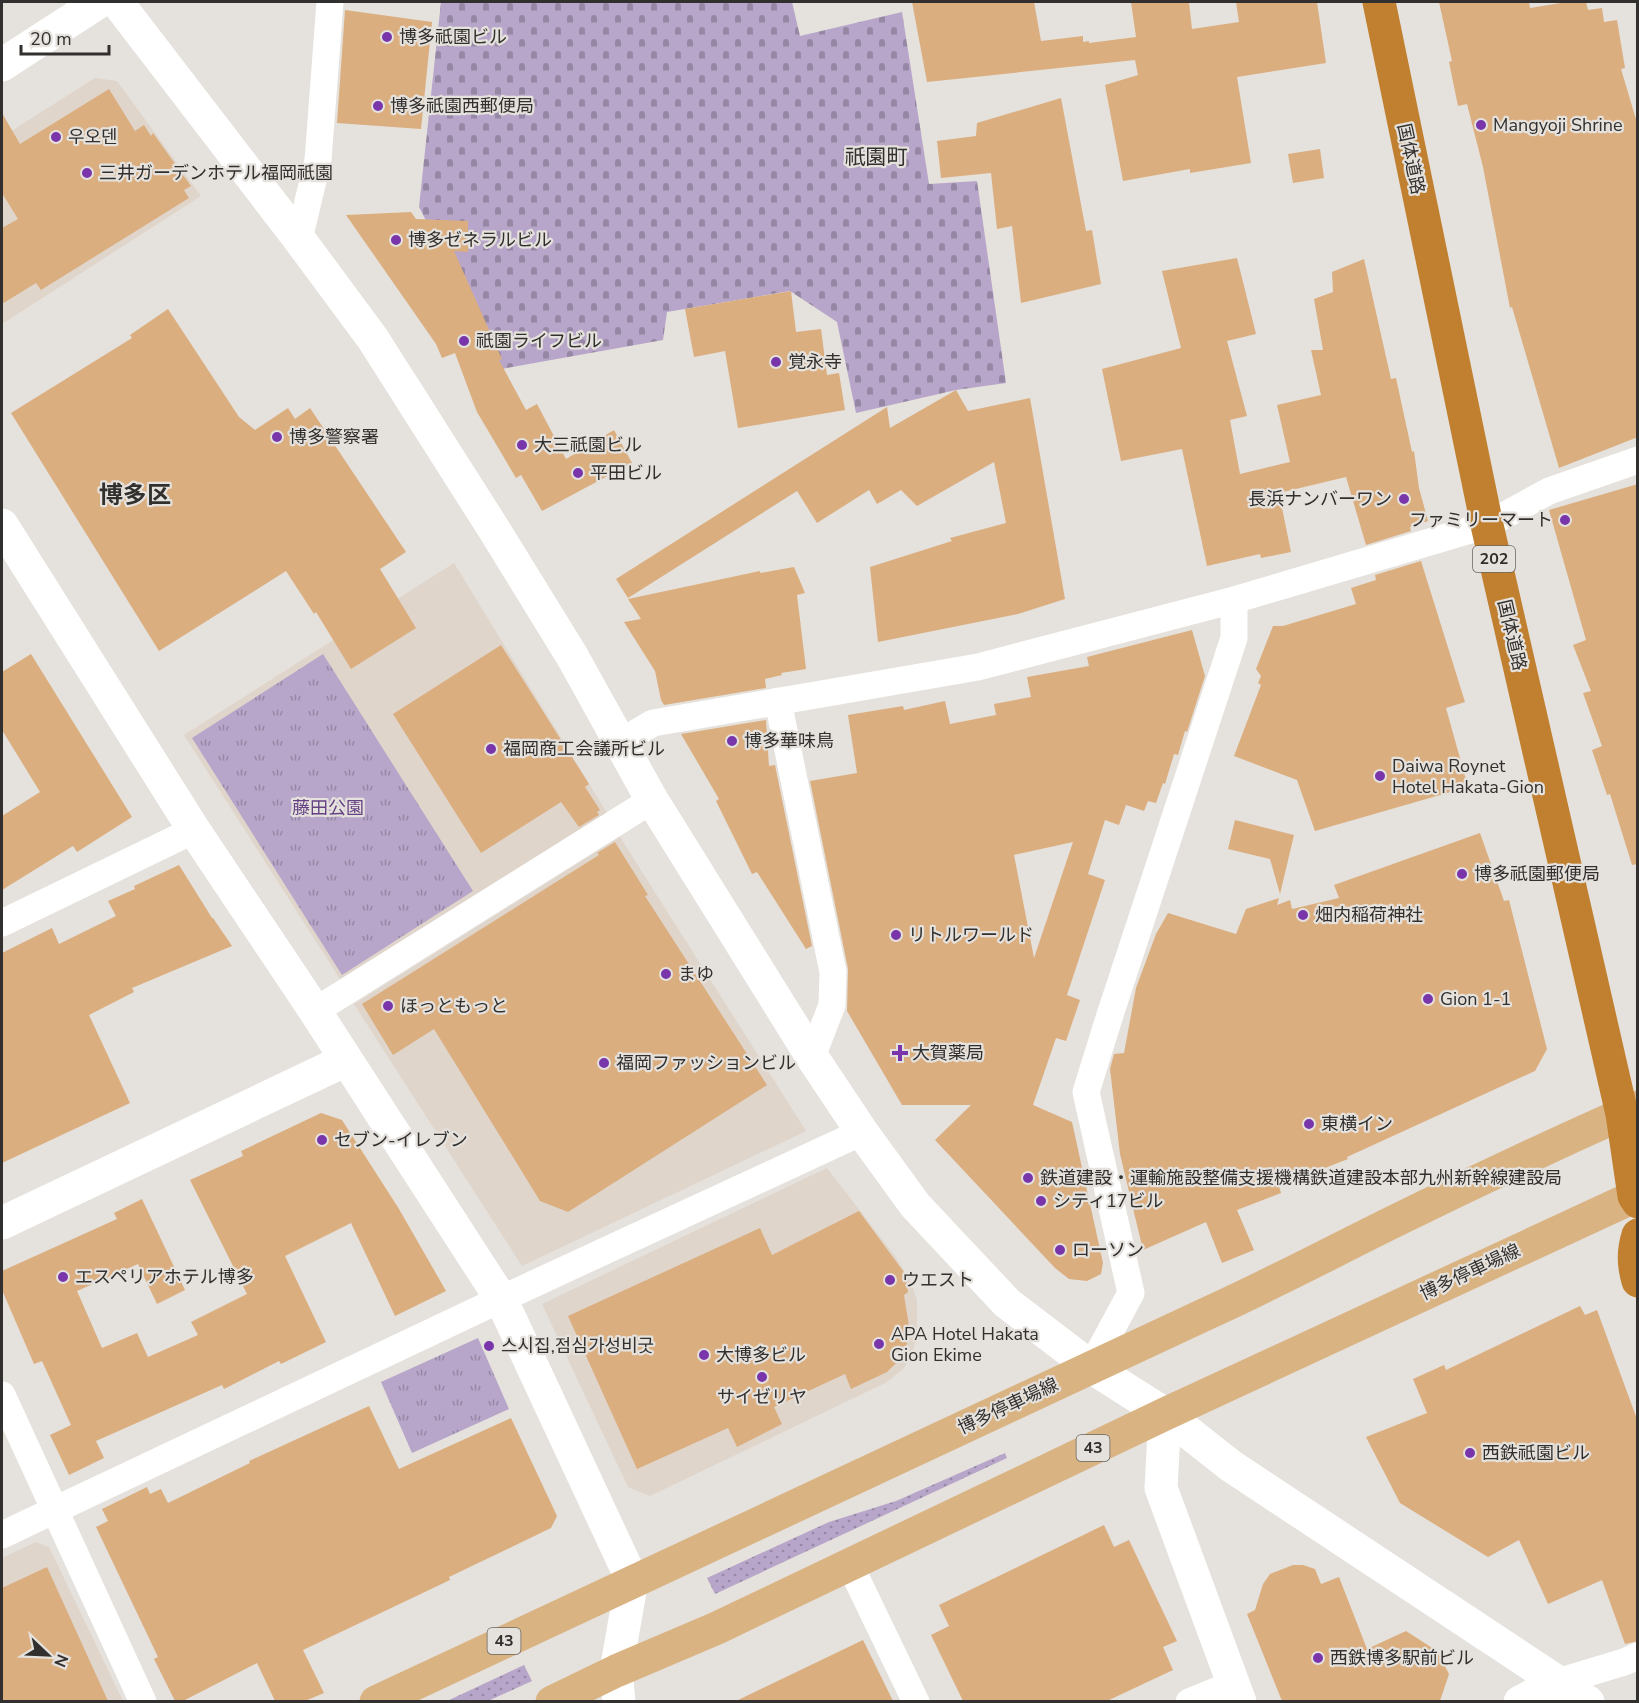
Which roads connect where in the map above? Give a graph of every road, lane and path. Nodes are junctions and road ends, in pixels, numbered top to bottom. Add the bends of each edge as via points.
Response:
1 (99, 2) edge
2 (117, 2) edge
3 (330, 2) edge
4 (1379, 2) edge
5 (2, 65) edge
6 (299, 239) junction
7 (1638, 460) edge
8 (2, 525) edge
9 (1486, 525) junction
10 (1234, 600) junction
11 (778, 702) junction
12 (619, 743) junction
13 (652, 800) junction
14 (194, 830) junction
15 (2, 923) edge
16 (315, 1011) junction
17 (812, 1057) junction
18 (346, 1060) junction
19 (1630, 1111) edge
20 (862, 1132) junction
21 (1636, 1198) edge
22 (2, 1223) edge
23 (1638, 1235) edge
24 (1638, 1281) edge
25 (501, 1299) junction
26 (1091, 1367) junction
27 (2, 1395) edge
28 (1165, 1414) junction
29 (54, 1510) junction
30 (2, 1535) edge
31 (849, 1563) junction
32 (632, 1580) junction
33 (1638, 1656) edge
34 (1558, 1682) junction
35 (618, 1686) edge
36 (1236, 1693) edge
37 (143, 1701) edge
38 (376, 1701) edge
39 (552, 1701) edge
40 (916, 1701) edge
41 (1189, 1701) edge
42 (1520, 1701) edge
43 (1588, 1701) edge

1 - 5 street
2 - 6 street
3 - 6 street via 318,160
4 - 9 highway, 国体道路 / 202
6 - 12 street via 373,339 488,520 572,656
7 - 9 street via 1549,491
8 - 14 street
9 - 10 street
9 - 19 highway, 国体道路 / 202
10 - 11 street via 978,667
10 - 26 street via 1234,638 1086,1092 1131,1293
11 - 12 street via 653,723
11 - 17 street via 833,972 832,1005
12 - 13 street
13 - 16 street
13 - 17 street
14 - 15 street
14 - 16 street
16 - 18 street
17 - 20 street
18 - 22 street
18 - 25 street
19 - 21 highway, 国体道路 / 202
19 - 26 main road, 博多停車場線 / 43
20 - 25 street
20 - 26 street via 915,1205 1007,1303
21 - 28 main road, 博多停車場線 / 43
23 - 24 highway via 1634,1267
25 - 29 street
25 - 32 street
26 - 28 street
26 - 32 main road, 博多停車場線 / 43
27 - 29 street
28 - 31 main road, 博多停車場線 / 43
28 - 34 street via 1231,1466
28 - 36 street via 1161,1488
29 - 30 street
29 - 37 street
31 - 35 main road, 博多停車場線 / 43 via 717,1628
31 - 40 street
32 - 35 street
32 - 38 main road, 博多停車場線 / 43
33 - 34 street
34 - 42 street
34 - 43 street
35 - 39 main road, 博多停車場線 / 43
36 - 41 street

